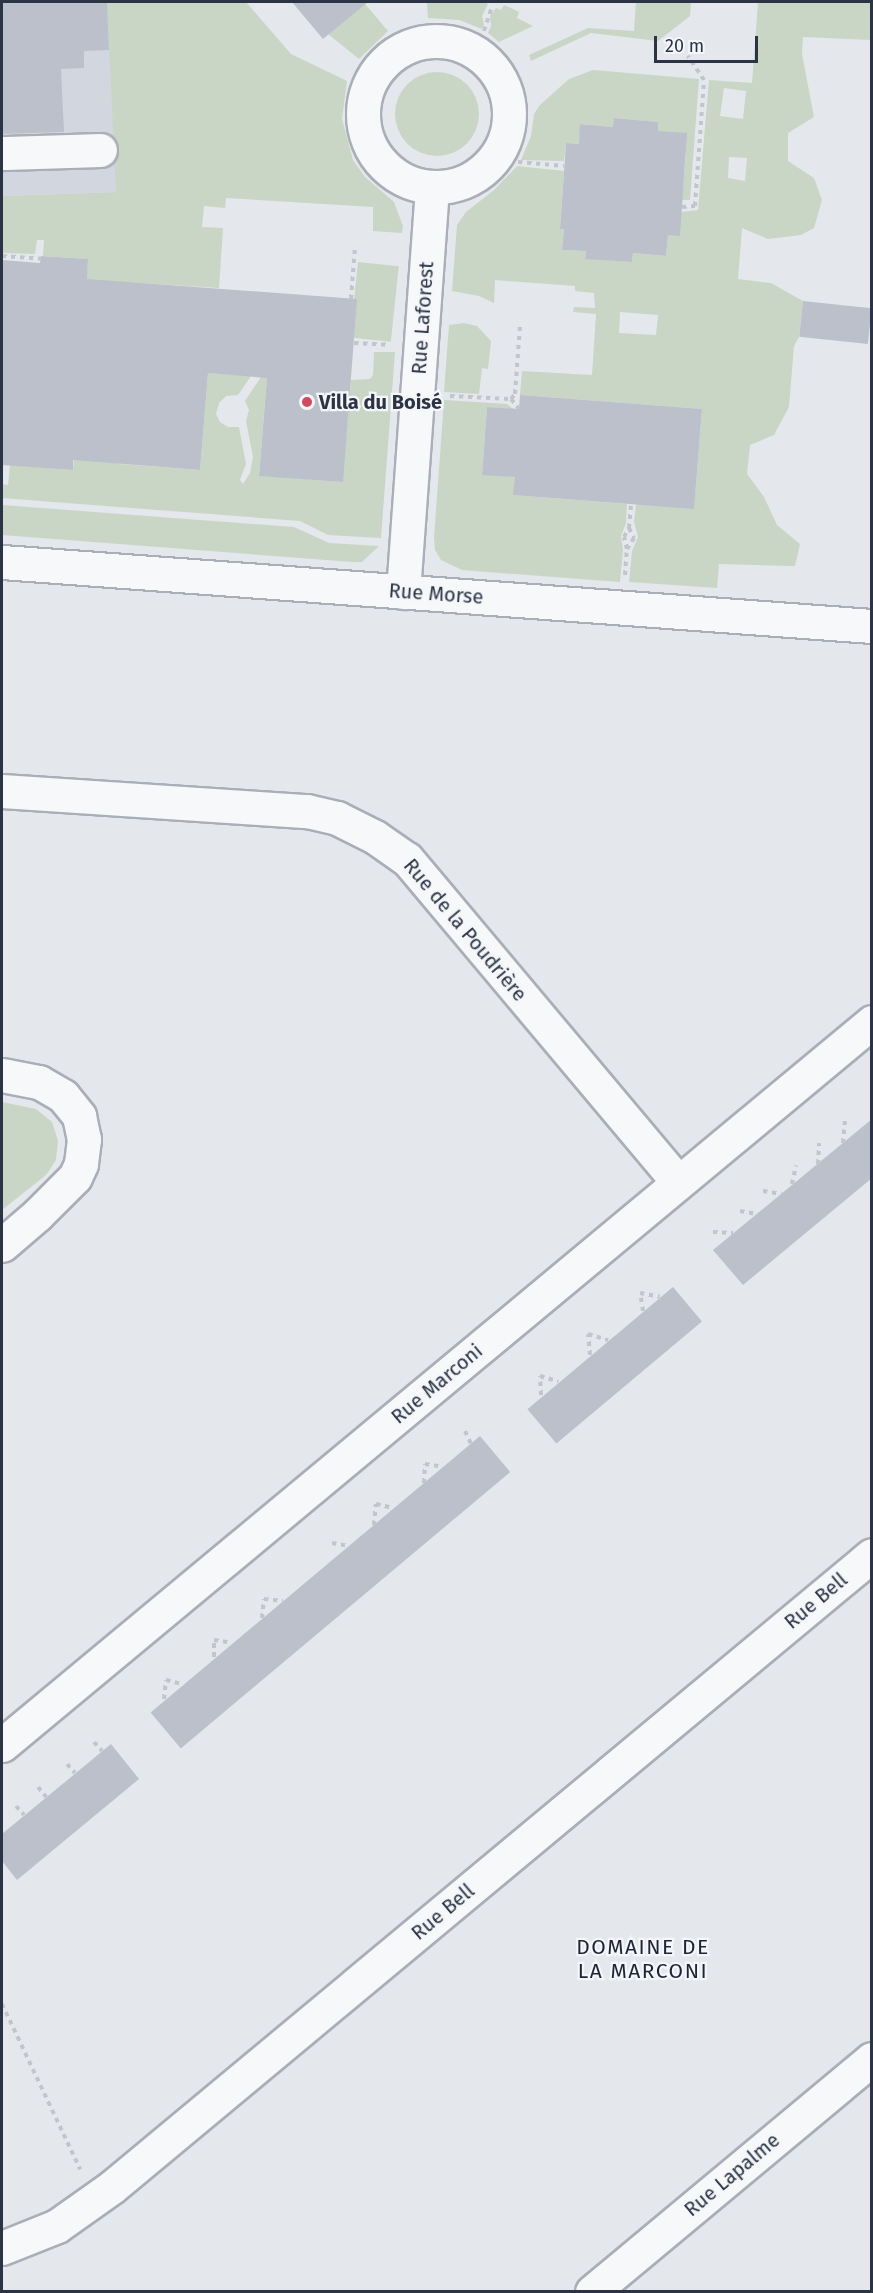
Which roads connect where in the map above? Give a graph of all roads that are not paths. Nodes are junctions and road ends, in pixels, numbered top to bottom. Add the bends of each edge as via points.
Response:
1 (100, 150) dead end
2 (2, 153) edge
3 (432, 188) junction
4 (2, 562) edge
5 (403, 592) junction
6 (872, 626) edge
7 (2, 790) edge
8 (872, 1022) edge
9 (2, 1075) edge
10 (678, 1182) junction
11 (2, 1245) edge
12 (872, 1555) edge
13 (2, 1744) edge
14 (872, 2059) edge
15 (2, 2248) edge
16 (592, 2292) edge

1 - 2 street
3 - 3 street via 456,185 478,175 507,137 511,113 506,89 495,68 477,52 456,42 431,40 408,46 387,59 371,78 363,102 363,126 372,150 387,169 408,182
3 - 5 street, Rue Laforest
4 - 5 street, Rue Morse
5 - 6 street, Rue Morse
7 - 10 street, Rue de la Poudrière via 307,811 337,818 375,837 407,859
8 - 10 street, Rue Marconi
9 - 11 street via 39,1082 63,1096 79,1116 84,1139 75,1177
10 - 13 street, Rue Marconi
12 - 15 street, Rue Bell via 112,2187 57,2226
14 - 16 street, Rue Lapalme

